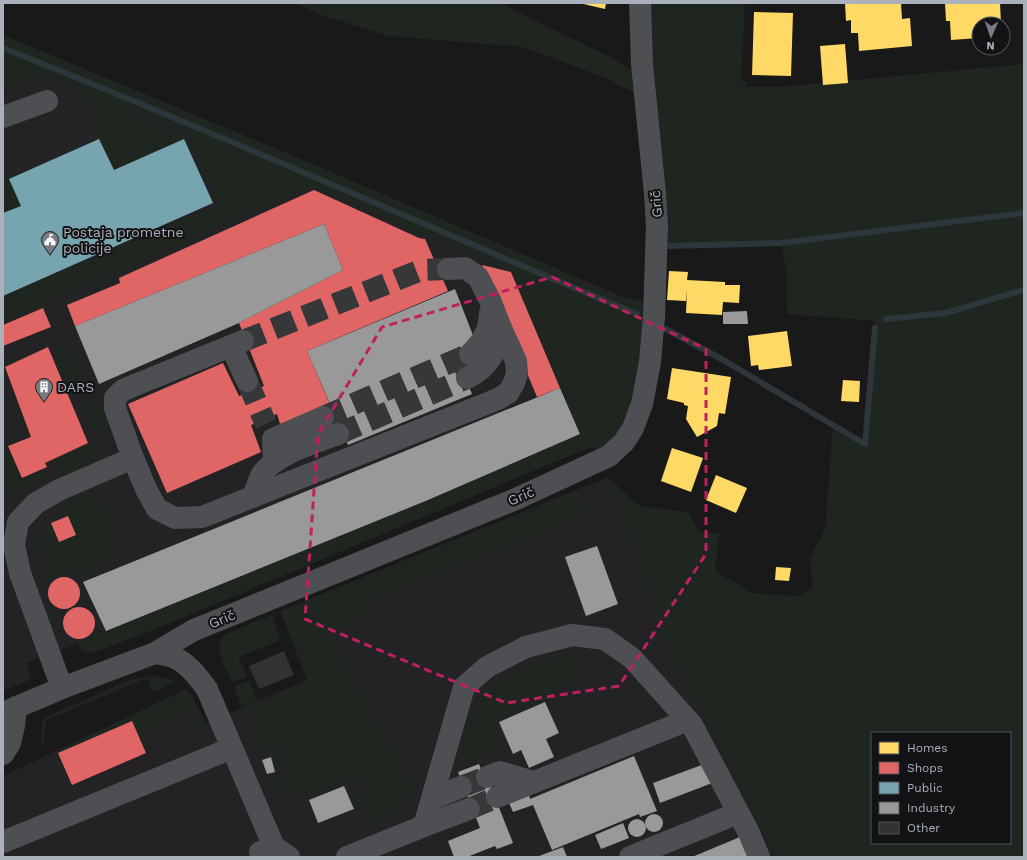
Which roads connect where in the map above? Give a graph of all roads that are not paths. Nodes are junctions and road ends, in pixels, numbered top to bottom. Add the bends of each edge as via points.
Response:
1 (640, 3) edge
2 (47, 101) dead end
3 (3, 117) edge
4 (448, 269) tunnel mouth
5 (490, 300) junction
6 (501, 328) junction
7 (470, 354) tunnel mouth
8 (467, 378) tunnel mouth
9 (247, 381) tunnel mouth
10 (323, 418) tunnel mouth
11 (338, 434) tunnel mouth
12 (134, 458) junction
13 (274, 462) junction
14 (253, 497) junction
15 (155, 653) junction
16 (62, 688) junction
17 (10, 710) edge
18 (688, 720) junction
19 (232, 748) junction
20 (3, 754) edge
21 (488, 777) tunnel mouth
22 (534, 782) junction
23 (462, 787) tunnel mouth
24 (497, 797) tunnel mouth
25 (432, 799) junction
26 (469, 809) tunnel mouth
27 (738, 813) junction
28 (424, 826) junction
29 (3, 842) edge
30 (266, 854) edge
31 (347, 857) edge
32 (630, 857) edge
33 (759, 857) edge

1 - 15 street, Grič via 642,64 657,225 650,362 642,404 633,428 624,442 609,456 572,474 194,630
2 - 3 street
4 - 5 street via 465,268 478,277
5 - 6 street
5 - 7 street via 490,316 485,336
6 - 8 street via 491,359 486,366
6 - 14 street via 516,361 517,373 508,392 498,399
9 - 12 street via 237,343 123,390 115,398 115,408
10 - 13 street via 270,432
11 - 13 street via 291,452
12 - 14 street via 146,489 157,508 175,518 202,517
12 - 16 street via 59,490 36,503 18,522 14,545 20,573
13 - 14 street via 262,475
15 - 16 street, Grič
15 - 19 street via 174,657 197,675 207,689
16 - 17 street, Grič
17 - 20 street via 14,726 10,743
18 - 22 street
18 - 25 street via 632,658 605,639 572,635 526,647 487,667 464,687
18 - 27 street
19 - 29 street
19 - 30 street
21 - 22 street via 500,772
22 - 24 street
23 - 25 street
25 - 28 street
26 - 28 street
27 - 32 street
27 - 33 street
28 - 31 street

